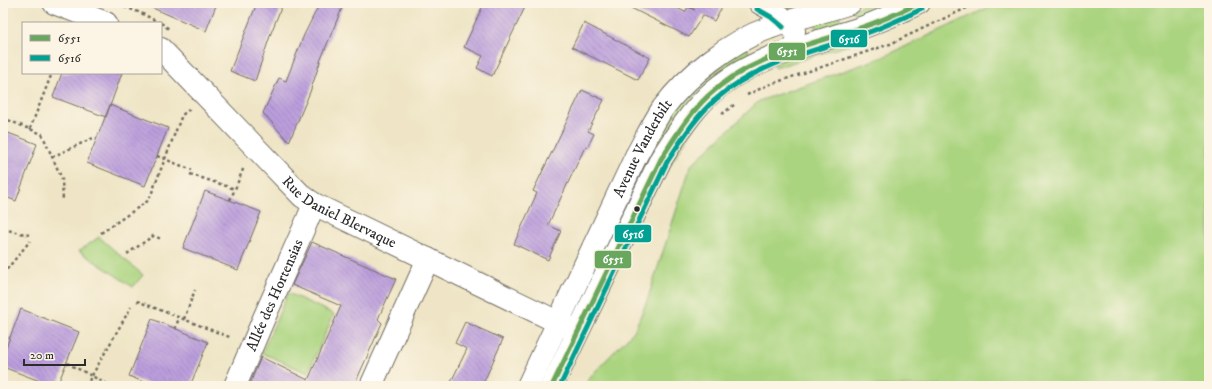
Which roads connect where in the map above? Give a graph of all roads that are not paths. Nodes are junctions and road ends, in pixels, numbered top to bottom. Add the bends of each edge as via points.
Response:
1 (54, 3) edge
2 (760, 3) edge
3 (850, 3) edge
4 (919, 3) edge
5 (103, 22) edge
6 (788, 22) junction
7 (166, 40) edge
8 (804, 46) junction
9 (314, 204) junction
10 (428, 259) junction
11 (558, 322) junction
12 (578, 332) junction
13 (235, 386) edge
14 (371, 386) edge
15 (528, 386) edge
16 (552, 386) edge

1 - 5 street
2 - 6 street
3 - 6 street, Avenue Vanderbilt
4 - 8 street, Avenue Vanderbilt via 883,20
6 - 8 street
6 - 11 street, Avenue Vanderbilt via 747,37 721,53 677,92 664,108 636,156
7 - 9 street, Rue Daniel Blervaque via 302,196
8 - 12 street, Avenue Vanderbilt via 739,72 708,96 677,133 661,159
9 - 10 street, Rue Daniel Blervaque
9 - 13 street, Allée des Hortensias
10 - 11 street, Rue Daniel Blervaque
10 - 14 street
11 - 12 street, Rue Daniel Blervaque
11 - 15 street, Avenue Vanderbilt
12 - 16 street, Avenue Vanderbilt

